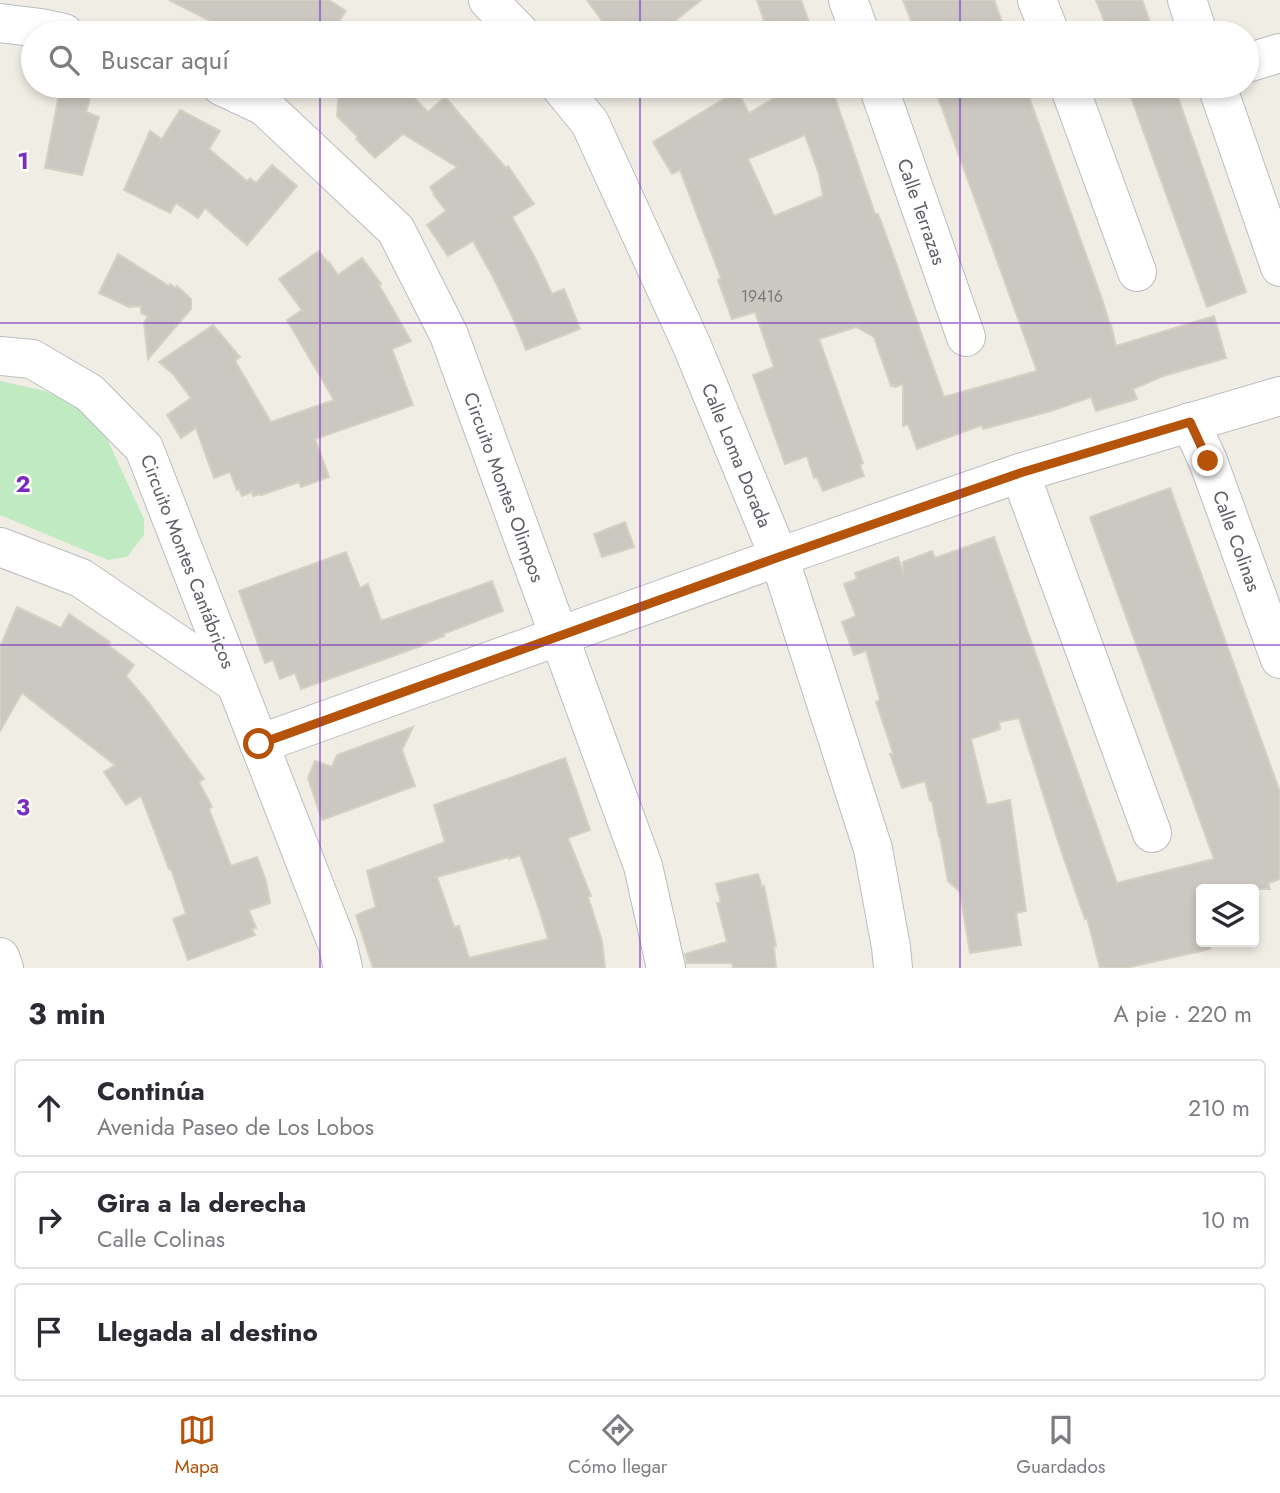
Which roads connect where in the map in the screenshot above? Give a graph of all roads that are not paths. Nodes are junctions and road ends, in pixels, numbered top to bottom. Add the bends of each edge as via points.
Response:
1 (488, 0) edge
2 (848, 0) edge
3 (1037, 0) edge
4 (1187, 0) edge
5 (508, 21) edge
6 (856, 21) edge
7 (1045, 21) edge
8 (1194, 21) edge
9 (0, 23) edge
10 (21, 26) edge
11 (1280, 53) edge
12 (1259, 59) edge
13 (247, 98) edge
14 (570, 98) edge
15 (882, 98) edge
16 (1073, 98) edge
17 (1221, 98) edge
18 (1277, 250) edge
19 (1137, 272) dead end
20 (966, 337) dead end
21 (0, 356) edge
22 (1280, 396) edge
23 (1190, 422) junction
24 (1020, 473) junction
25 (0, 547) edge
26 (779, 557) junction
27 (559, 637) junction
28 (1280, 659) edge
29 (235, 682) junction
30 (259, 744) junction
31 (1152, 833) dead end
32 (0, 957) edge
33 (4, 968) edge
34 (343, 968) edge
35 (666, 968) edge
36 (893, 968) edge

1 - 5 street
2 - 6 street
3 - 7 street
4 - 8 street
9 - 10 street
11 - 12 street
13 - 27 street, Circuito Montes Olimpos via 264,106 396,230 449,335
14 - 26 street, Calle Loma Dorada via 590,124 692,346
15 - 20 street, Calle Terrazas
16 - 19 street
17 - 18 street
21 - 29 street, Circuito Montes Cantábricos via 32,359 90,393 144,448
22 - 23 street
23 - 24 street
23 - 28 street, Calle Colinas
24 - 26 street
24 - 31 street
25 - 29 street, Circuito Montes Cantábricos via 82,579
26 - 27 street
26 - 36 street, Calle Loma Dorada via 873,849
27 - 30 street
27 - 35 street, Circuito Montes Olimpos via 643,866
29 - 30 street, Circuito Montes Cantábricos
30 - 34 street, Circuito Montes Cantábricos
32 - 33 street

